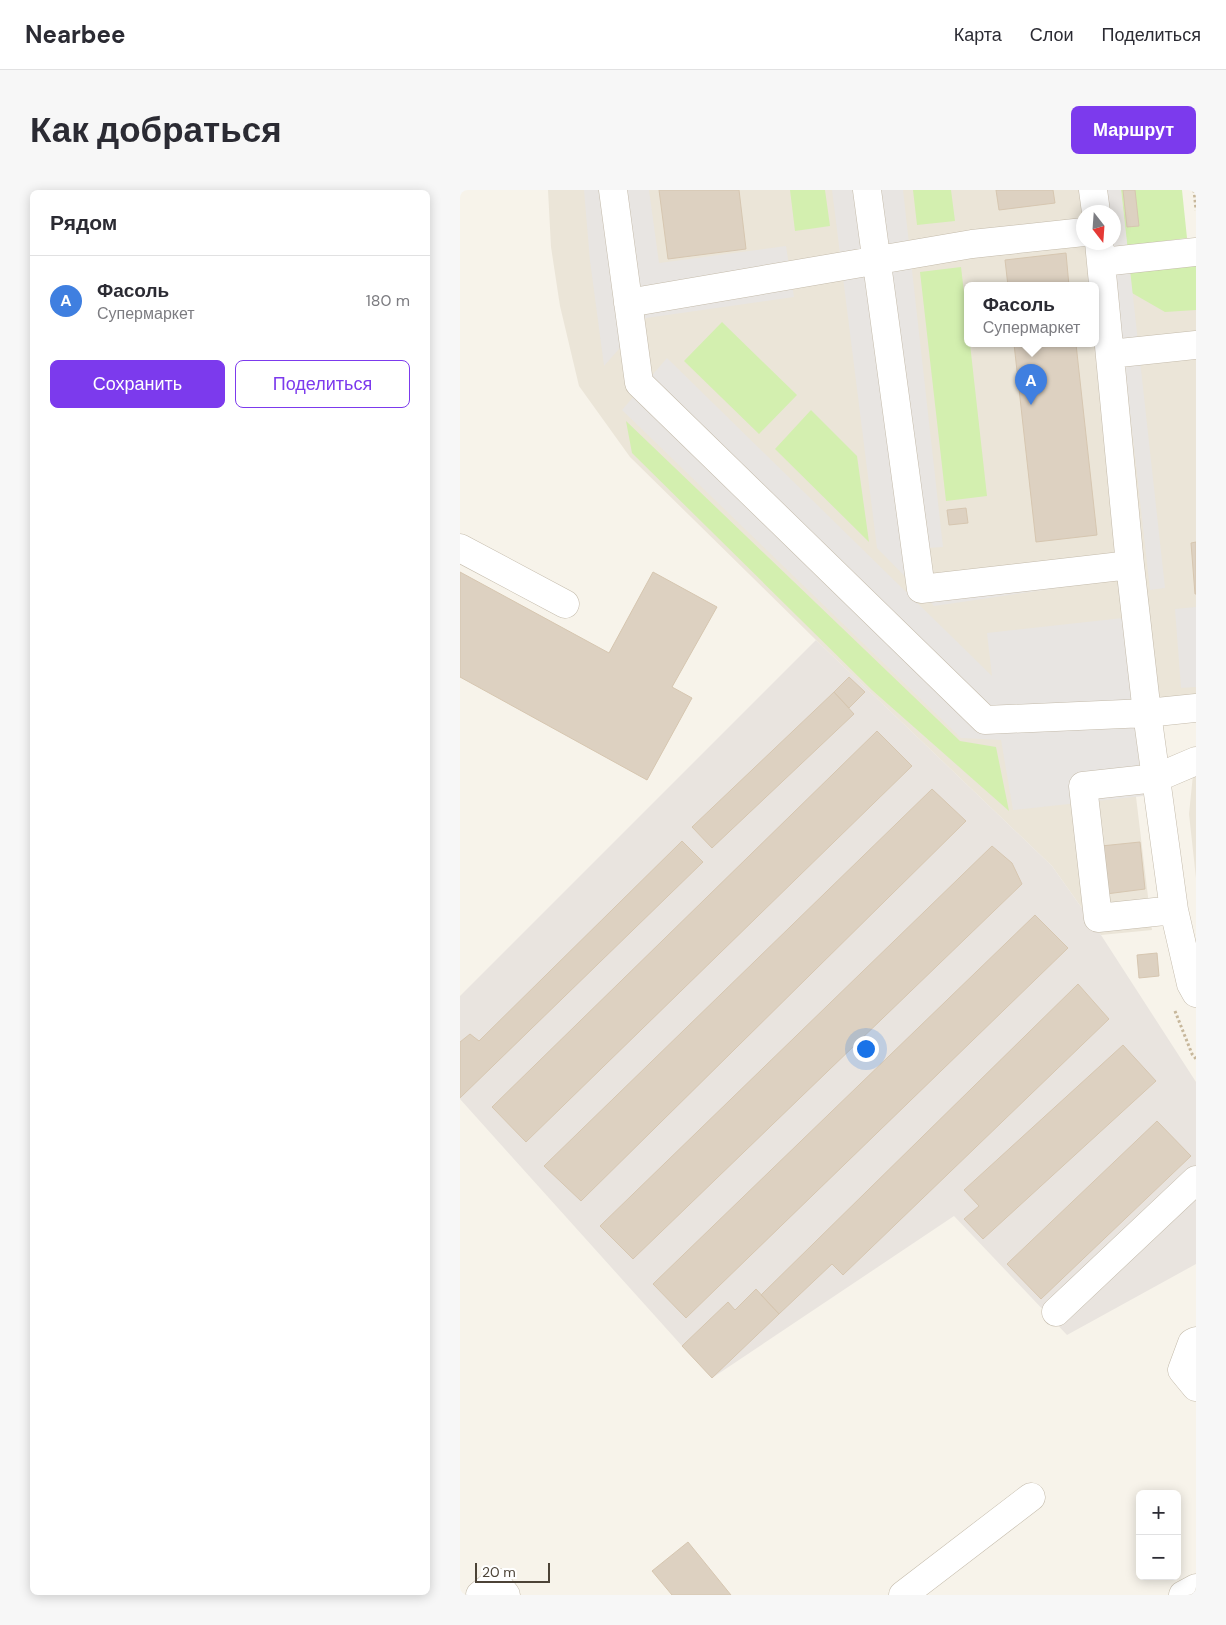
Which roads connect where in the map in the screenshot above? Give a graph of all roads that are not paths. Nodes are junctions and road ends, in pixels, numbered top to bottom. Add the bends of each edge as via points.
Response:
1 (613, 190) edge
2 (867, 190) edge
3 (1093, 190) edge
4 (1095, 205) edge
5 (1076, 233) edge
6 (1101, 252) edge
7 (1196, 252) edge
8 (876, 260) junction
9 (628, 303) junction
10 (1196, 345) edge
11 (1110, 354) junction
12 (460, 548) edge
13 (1130, 564) junction
14 (565, 604) dead end
15 (1196, 708) edge
16 (1147, 713) junction
17 (1196, 761) edge
18 (1156, 778) junction
19 (1174, 910) junction
20 (1196, 993) edge
21 (1196, 1180) edge
22 (1056, 1312) dead end
23 (1196, 1341) edge
24 (1196, 1387) edge
25 (1032, 1498) dead end
26 (1196, 1588) edge
27 (480, 1595) edge
28 (506, 1595) edge
29 (903, 1595) edge
30 (1183, 1595) edge

1 - 9 street
2 - 8 street
3 - 4 street
5 - 8 street via 972,244
6 - 7 street
6 - 11 street
8 - 9 street
8 - 13 street via 920,589
9 - 16 street via 639,383 985,720
10 - 11 street
11 - 13 street
12 - 14 street
13 - 16 street
15 - 16 street
16 - 18 street
17 - 18 street
18 - 19 street
18 - 19 street via 1083,786 1098,918
19 - 20 street via 1191,984
21 - 22 street
23 - 24 street via 1192,1343 1182,1370
25 - 29 street
26 - 30 street
27 - 28 street via 496,1582

